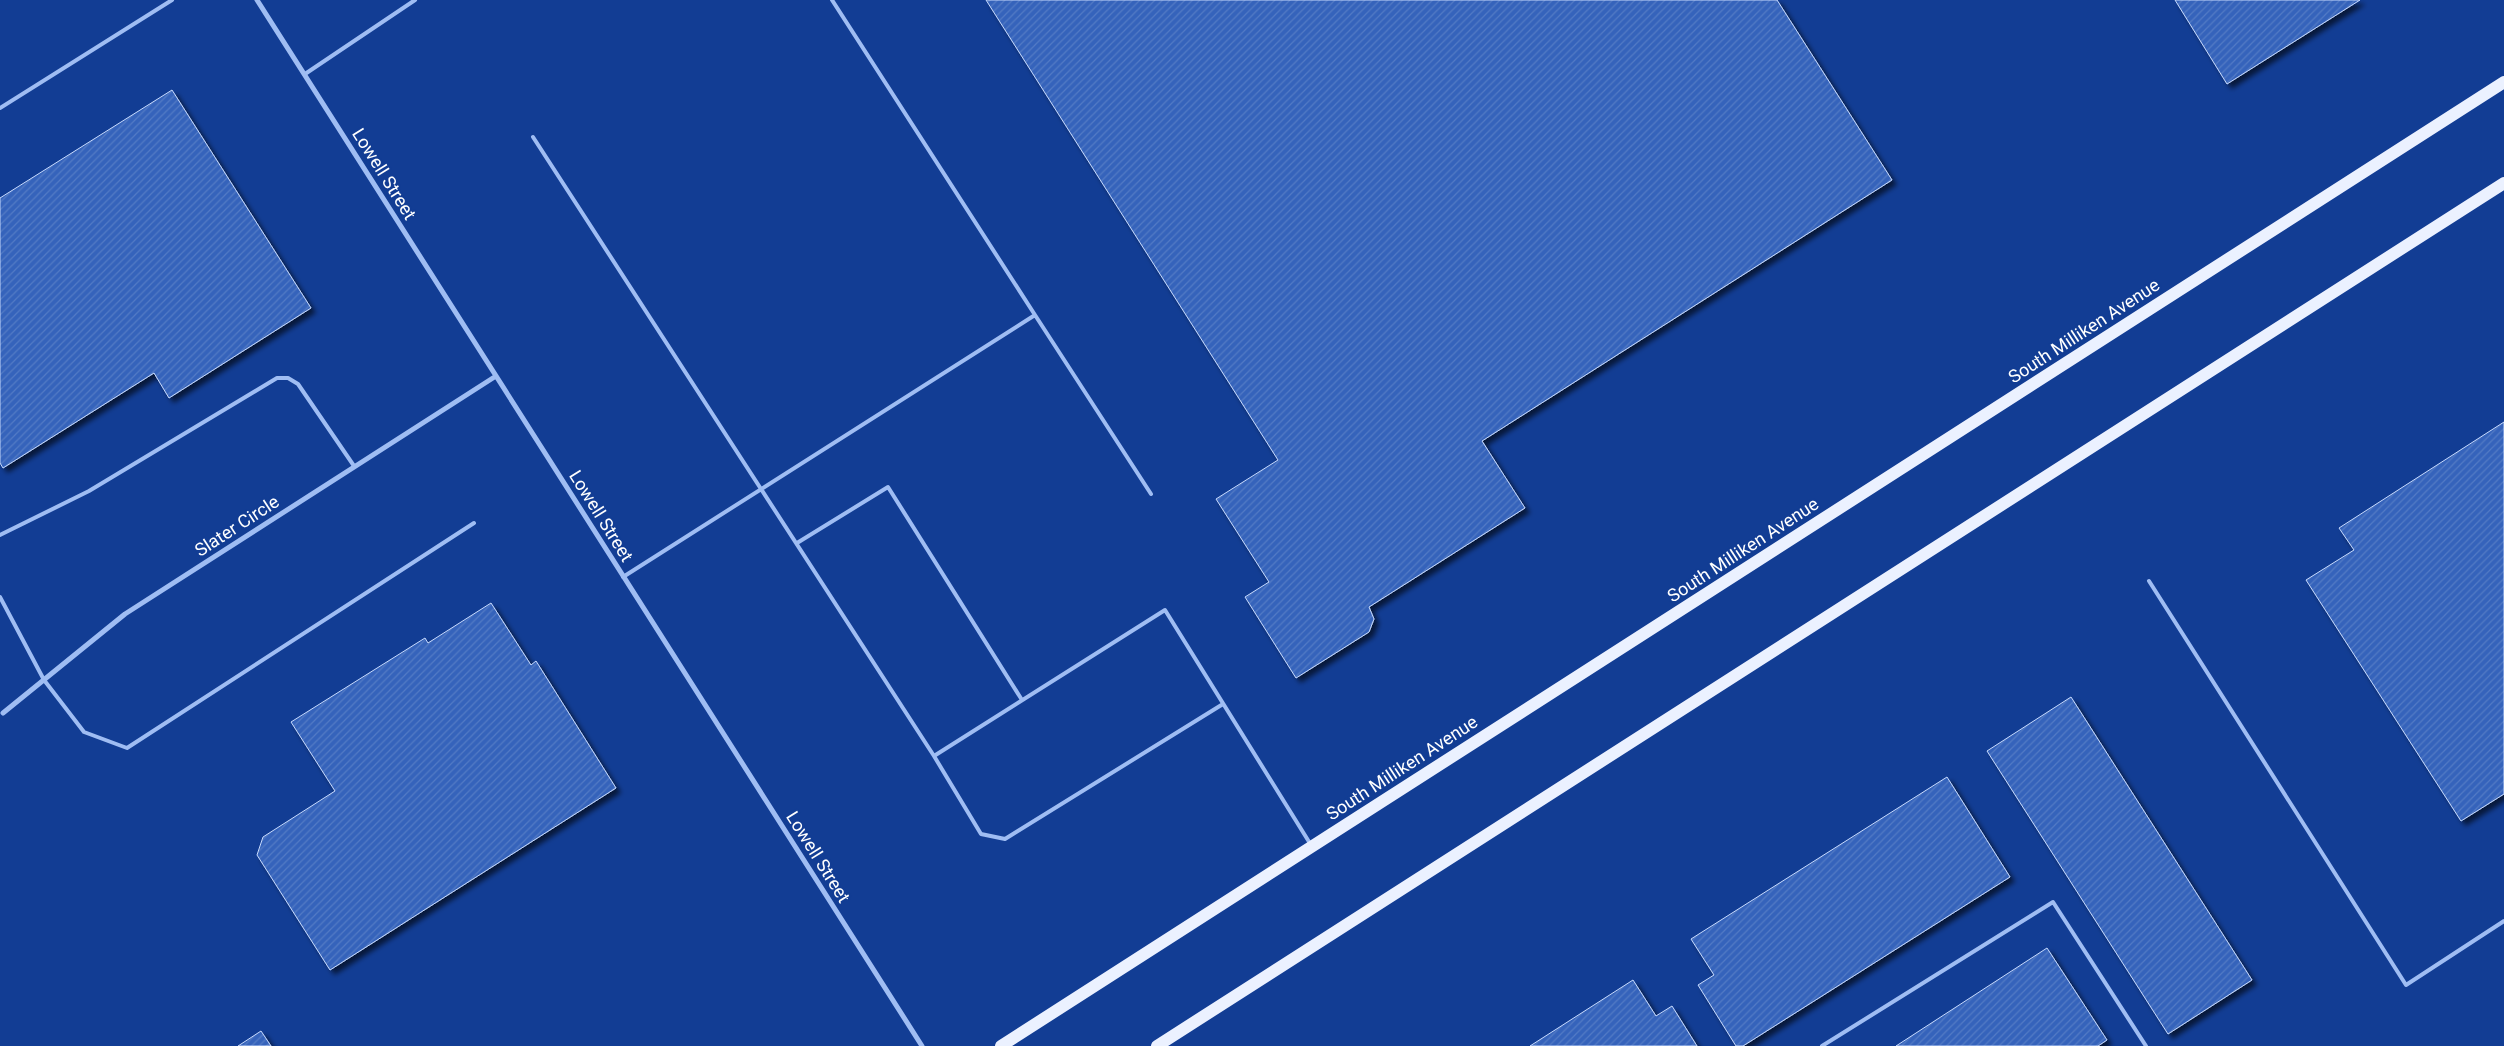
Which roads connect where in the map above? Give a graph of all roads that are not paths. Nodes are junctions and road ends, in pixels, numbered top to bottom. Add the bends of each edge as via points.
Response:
1 (172, 0) edge
2 (257, 0) edge
3 (416, 0) edge
4 (832, 0) edge
5 (305, 74) junction
6 (2504, 82) edge
7 (0, 108) edge
8 (533, 137) dead end
9 (2504, 183) edge
10 (1035, 315) junction
11 (496, 376) junction
12 (354, 466) junction
13 (762, 489) junction
14 (1150, 494) dead end
15 (474, 523) dead end
16 (0, 535) edge
17 (797, 543) junction
18 (623, 577) junction
19 (2149, 581) dead end
20 (0, 597) edge
21 (44, 680) junction
22 (1022, 700) junction
23 (1223, 704) junction
24 (2, 713) edge
25 (934, 756) junction
26 (1312, 847) junction
27 (2504, 920) edge
28 (922, 1046) edge
29 (1001, 1046) edge
30 (1157, 1046) edge
31 (1822, 1046) edge
32 (2146, 1046) edge

1 - 7 lane
2 - 5 street, Lowell Street
3 - 5 lane
4 - 10 lane
5 - 11 street, Lowell Street
6 - 26 main road, South Milliken Avenue
8 - 13 lane
9 - 30 main road
10 - 13 lane
10 - 14 lane
11 - 12 street, Slater Circle
11 - 18 street, Lowell Street
12 - 16 lane via 298,384 288,378 277,378 89,491
12 - 21 street, Slater Circle via 125,614
13 - 17 lane
13 - 18 lane
15 - 21 lane via 127,748 84,732
17 - 22 lane via 888,487
17 - 25 lane
18 - 28 street, Lowell Street
19 - 27 lane via 2406,985
20 - 21 lane
21 - 24 street, Slater Circle
22 - 23 lane via 1165,610
22 - 25 lane
23 - 25 lane via 1005,839 982,834
23 - 26 lane
26 - 29 main road, South Milliken Avenue
31 - 32 lane via 2053,902

